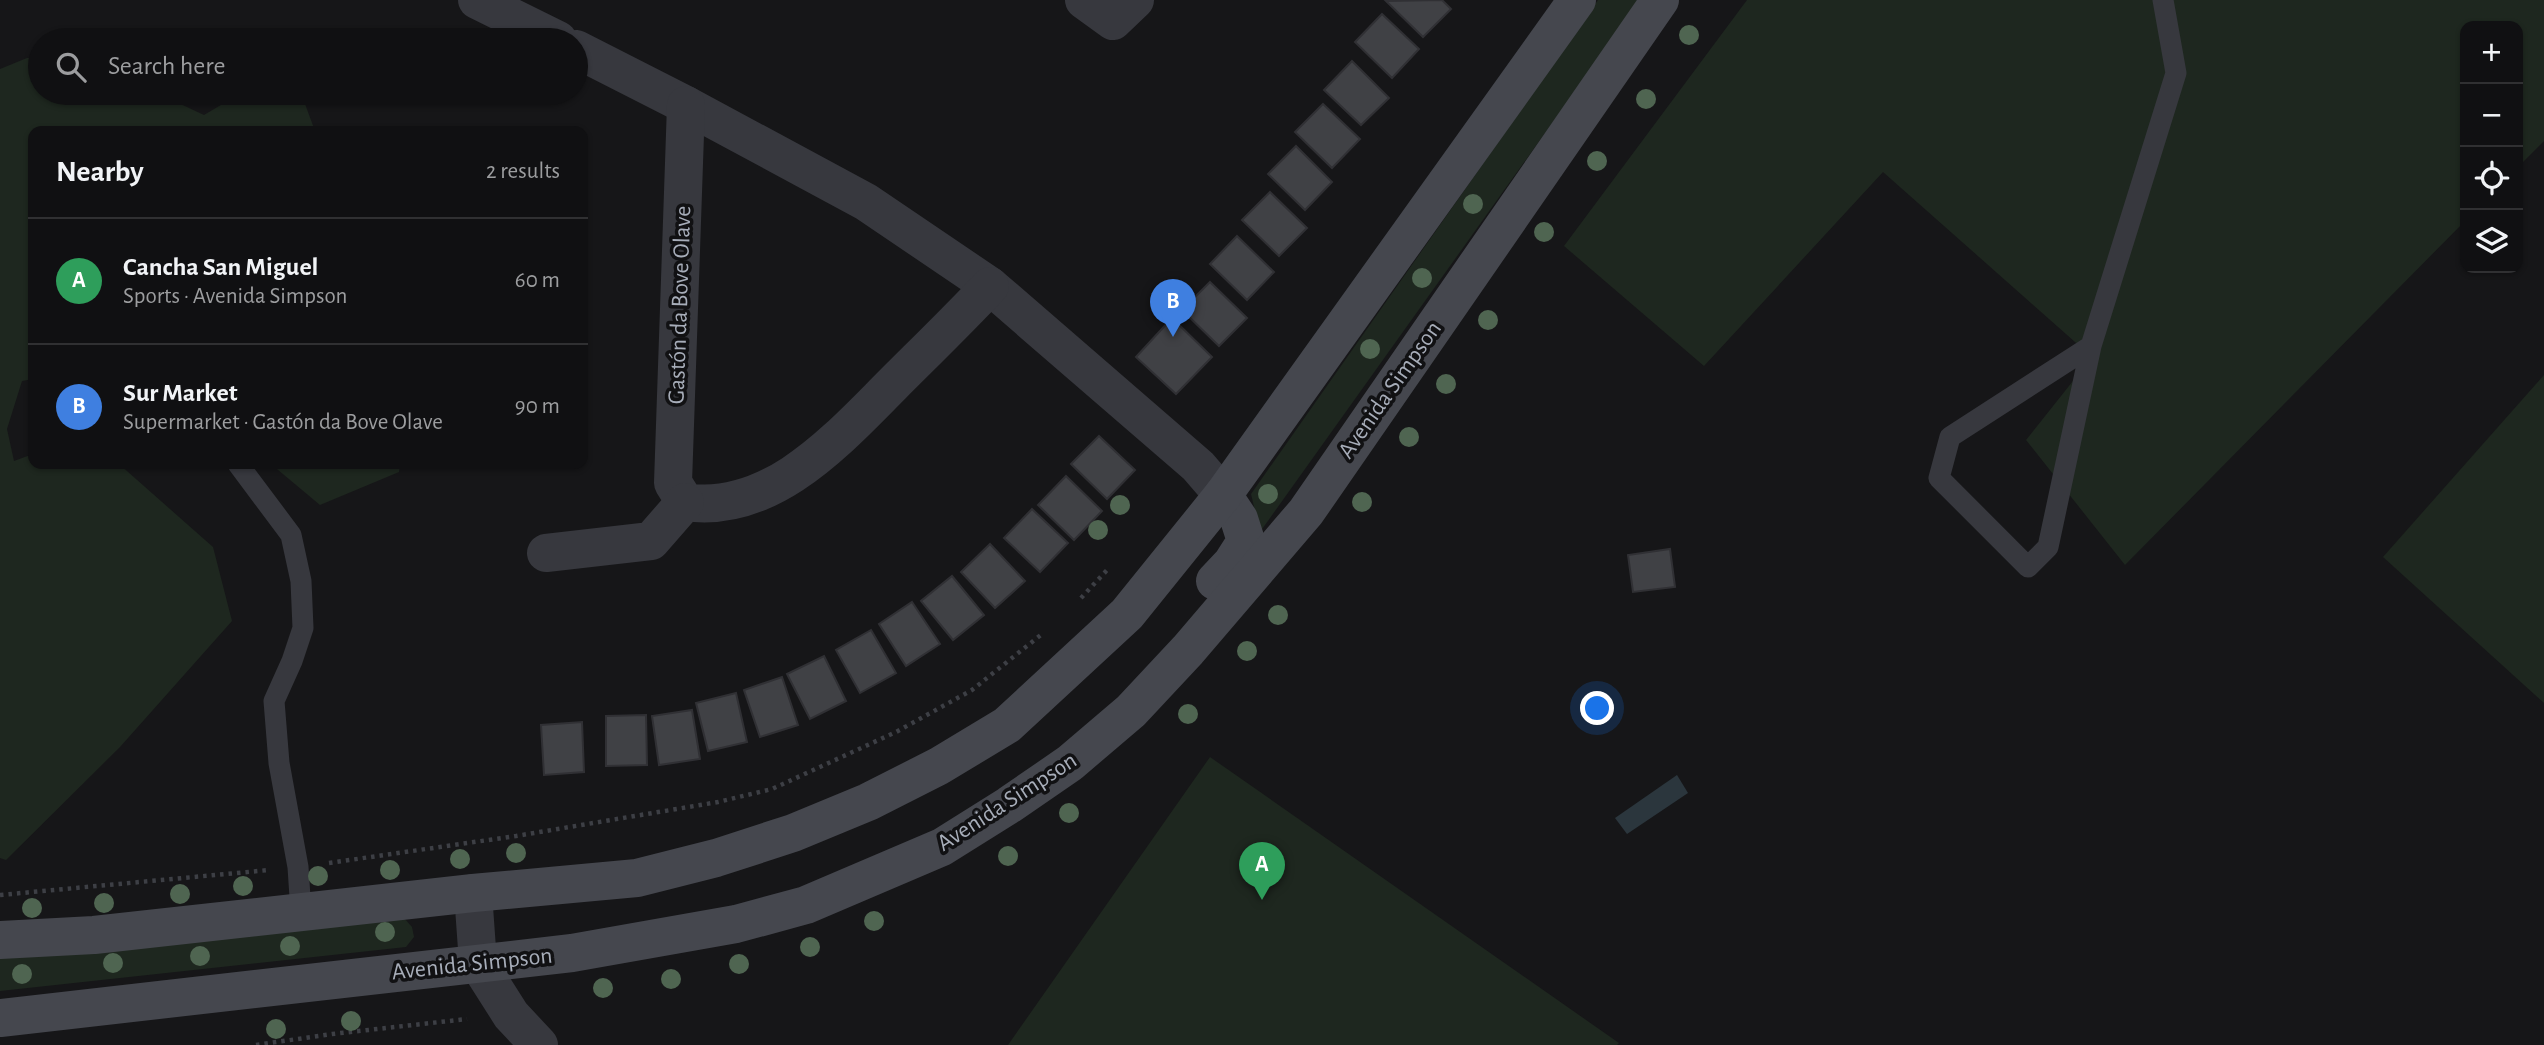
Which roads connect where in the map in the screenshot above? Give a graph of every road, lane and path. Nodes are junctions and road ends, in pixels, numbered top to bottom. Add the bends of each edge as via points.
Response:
1 (477, 0) edge
2 (1084, 0) edge
3 (1135, 0) edge
4 (1577, 0) edge
5 (1660, 0) edge
6 (2163, 0) edge
7 (534, 28) edge
8 (588, 55) edge
9 (686, 105) junction
10 (990, 286) junction
11 (2091, 346) junction
12 (242, 469) edge
13 (1223, 495) junction
14 (685, 502) junction
15 (546, 553) dead end
16 (1118, 558) dead end
17 (1077, 602) dead end
18 (1043, 633) dead end
19 (1070, 762) junction
20 (298, 867) junction
21 (473, 893) junction
22 (0, 895) edge
23 (301, 912) junction
24 (0, 940) edge
25 (478, 963) junction
26 (511, 1015) junction
27 (0, 1018) edge
28 (256, 1045) edge
29 (538, 1045) edge

1 - 7 street
2 - 3 street via 1113,21
4 - 13 main road
5 - 19 main road, Avenida Simpson via 1306,512 1131,711
6 - 11 lane via 2176,73
8 - 9 street
9 - 10 street via 866,202
9 - 14 street, Gastón da Bove Olave via 674,483
10 - 13 street via 1198,466
10 - 14 street via 821,455 768,488 735,500 702,505
11 - 11 lane via 2048,547 2028,567 1939,478 1950,437
12 - 20 lane via 291,534 301,581 303,628 274,701 279,763
13 - 19 main road via 1239,519 1246,541 1232,563 1109,698
13 - 21 main road via 1127,614 1007,725 939,766 793,833 716,858 637,878
14 - 15 street via 651,541
16 - 17 path
18 - 20 path via 963,695 772,789 516,836
19 - 25 main road, Avenida Simpson via 942,847 806,905 736,924 572,953
20 - 22 path
20 - 23 lane
21 - 23 main road
21 - 25 street
23 - 24 main road via 94,935
25 - 26 street
25 - 27 main road, Avenida Simpson
26 - 28 path
26 - 29 street

